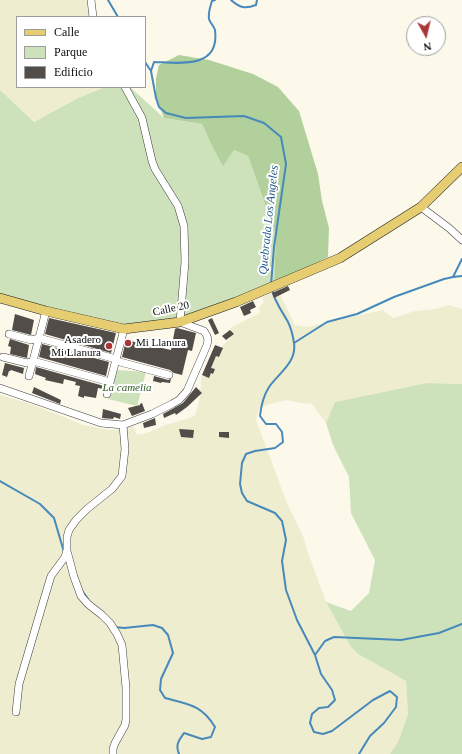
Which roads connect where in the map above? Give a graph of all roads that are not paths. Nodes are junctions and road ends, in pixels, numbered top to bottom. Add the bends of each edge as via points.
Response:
1 (91, 0) edge
2 (93, 16) edge
3 (126, 88) edge
4 (462, 167) edge
5 (421, 207) junction
6 (462, 240) edge
7 (0, 298) edge
8 (46, 312) junction
9 (180, 322) junction
10 (124, 329) junction
11 (9, 334) dead end
12 (38, 338) junction
13 (4, 357) dead end
14 (116, 359) junction
15 (33, 361) junction
16 (169, 375) dead end
17 (29, 376) dead end
18 (110, 382) junction
19 (0, 388) edge
20 (107, 394) dead end
21 (123, 425) junction
22 (67, 550) junction
23 (16, 712) dead end
24 (113, 754) edge

1 - 2 street
3 - 9 street via 142,118 155,169 178,206 184,226 185,262
4 - 5 main road, Calle 20
5 - 6 street
5 - 9 main road, Calle 20 via 340,258 236,302
7 - 8 main road, Calle 20
8 - 10 main road, Calle 20
8 - 12 street
9 - 10 main road, Calle 20
9 - 21 street via 204,332 208,340 187,391 172,404
10 - 14 street
11 - 12 street via 31,340
12 - 14 street
12 - 15 street
13 - 15 street via 28,363
14 - 16 street
14 - 18 street
15 - 17 street
15 - 18 street
18 - 20 street
19 - 21 street via 101,423
21 - 22 street via 125,450 122,476 112,489 76,520 69,530
22 - 23 street via 51,576 19,684
22 - 24 street via 81,596 110,623 122,645 126,719

